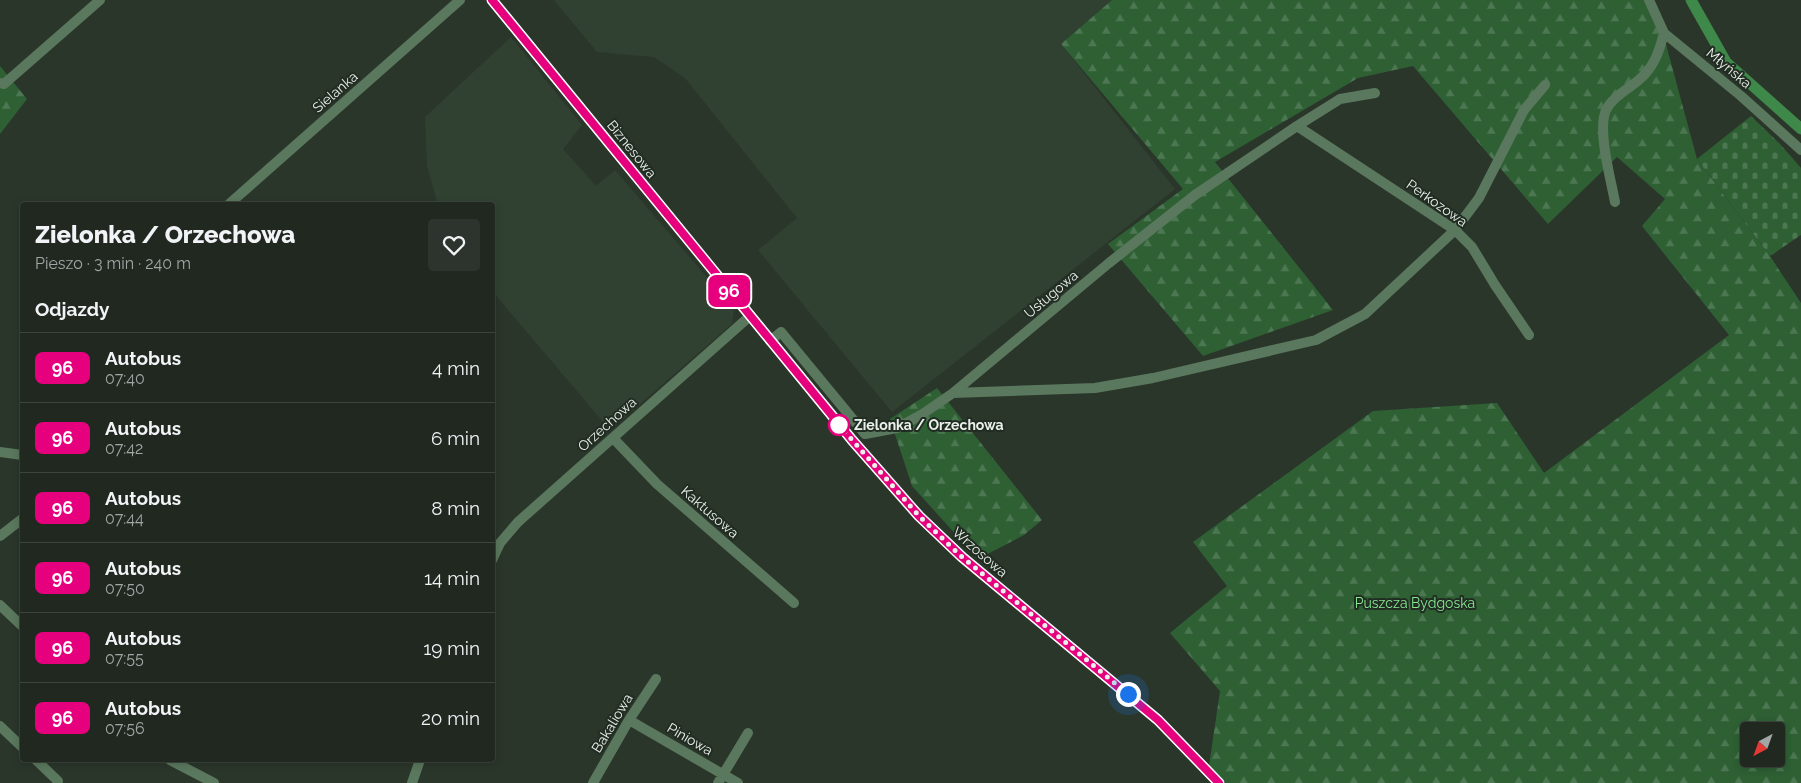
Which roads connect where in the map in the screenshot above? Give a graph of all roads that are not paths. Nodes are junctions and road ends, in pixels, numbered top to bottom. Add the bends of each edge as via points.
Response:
1 (100, 0) edge
2 (460, 0) edge
3 (492, 0) edge
4 (1650, 0) edge
5 (1664, 32) junction
6 (0, 83) edge
7 (1545, 85) dead end
8 (1375, 93) dead end
9 (1297, 126) junction
10 (1801, 150) edge
11 (231, 202) edge
12 (1615, 202) dead end
13 (1455, 230) junction
14 (750, 316) junction
15 (1529, 335) dead end
16 (770, 340) junction
17 (953, 393) junction
18 (613, 438) junction
19 (0, 452) edge
20 (20, 456) edge
21 (20, 521) edge
22 (0, 536) edge
23 (496, 542) edge
24 (794, 603) dead end
25 (0, 605) edge
26 (20, 624) edge
27 (656, 679) dead end
28 (629, 720) junction
29 (0, 726) edge
30 (748, 734) dead end
31 (20, 745) edge
32 (38, 762) edge
33 (174, 762) edge
34 (419, 762) edge
35 (721, 779) edge
36 (58, 781) dead end
37 (214, 783) edge
38 (412, 783) edge
39 (593, 783) edge
40 (738, 783) edge
41 (1219, 783) edge

1 - 6 street via 4,84
2 - 11 street, Sielanka
3 - 14 street, Biznesowa
4 - 5 street, Młyńska
5 - 10 street, Młyńska
5 - 12 street via 1657,57 1645,75 1606,110 1603,134
7 - 13 street via 1524,110 1479,198
8 - 9 street, Usługowa via 1340,100
9 - 13 street, Perkozowa
9 - 17 street, Usługowa via 1195,195
13 - 15 street, Perkozowa via 1472,247
13 - 17 street via 1365,314 1316,340 1153,378 1095,388
14 - 16 street, Wrzosowa
14 - 18 street, Orzechowa
16 - 17 street, Usługowa via 781,332 865,434 897,428
16 - 41 street, Wrzosowa via 919,516 962,557 1158,720
18 - 23 street, Orzechowa
18 - 24 street, Kaktusowa via 657,484
19 - 20 street
21 - 22 street
25 - 26 street
27 - 28 street, Bakaliowa
28 - 35 street, Piniowa
28 - 39 street, Bakaliowa
29 - 31 street
30 - 35 street
32 - 36 street
33 - 37 street
34 - 38 street
35 - 40 street, Piniowa

